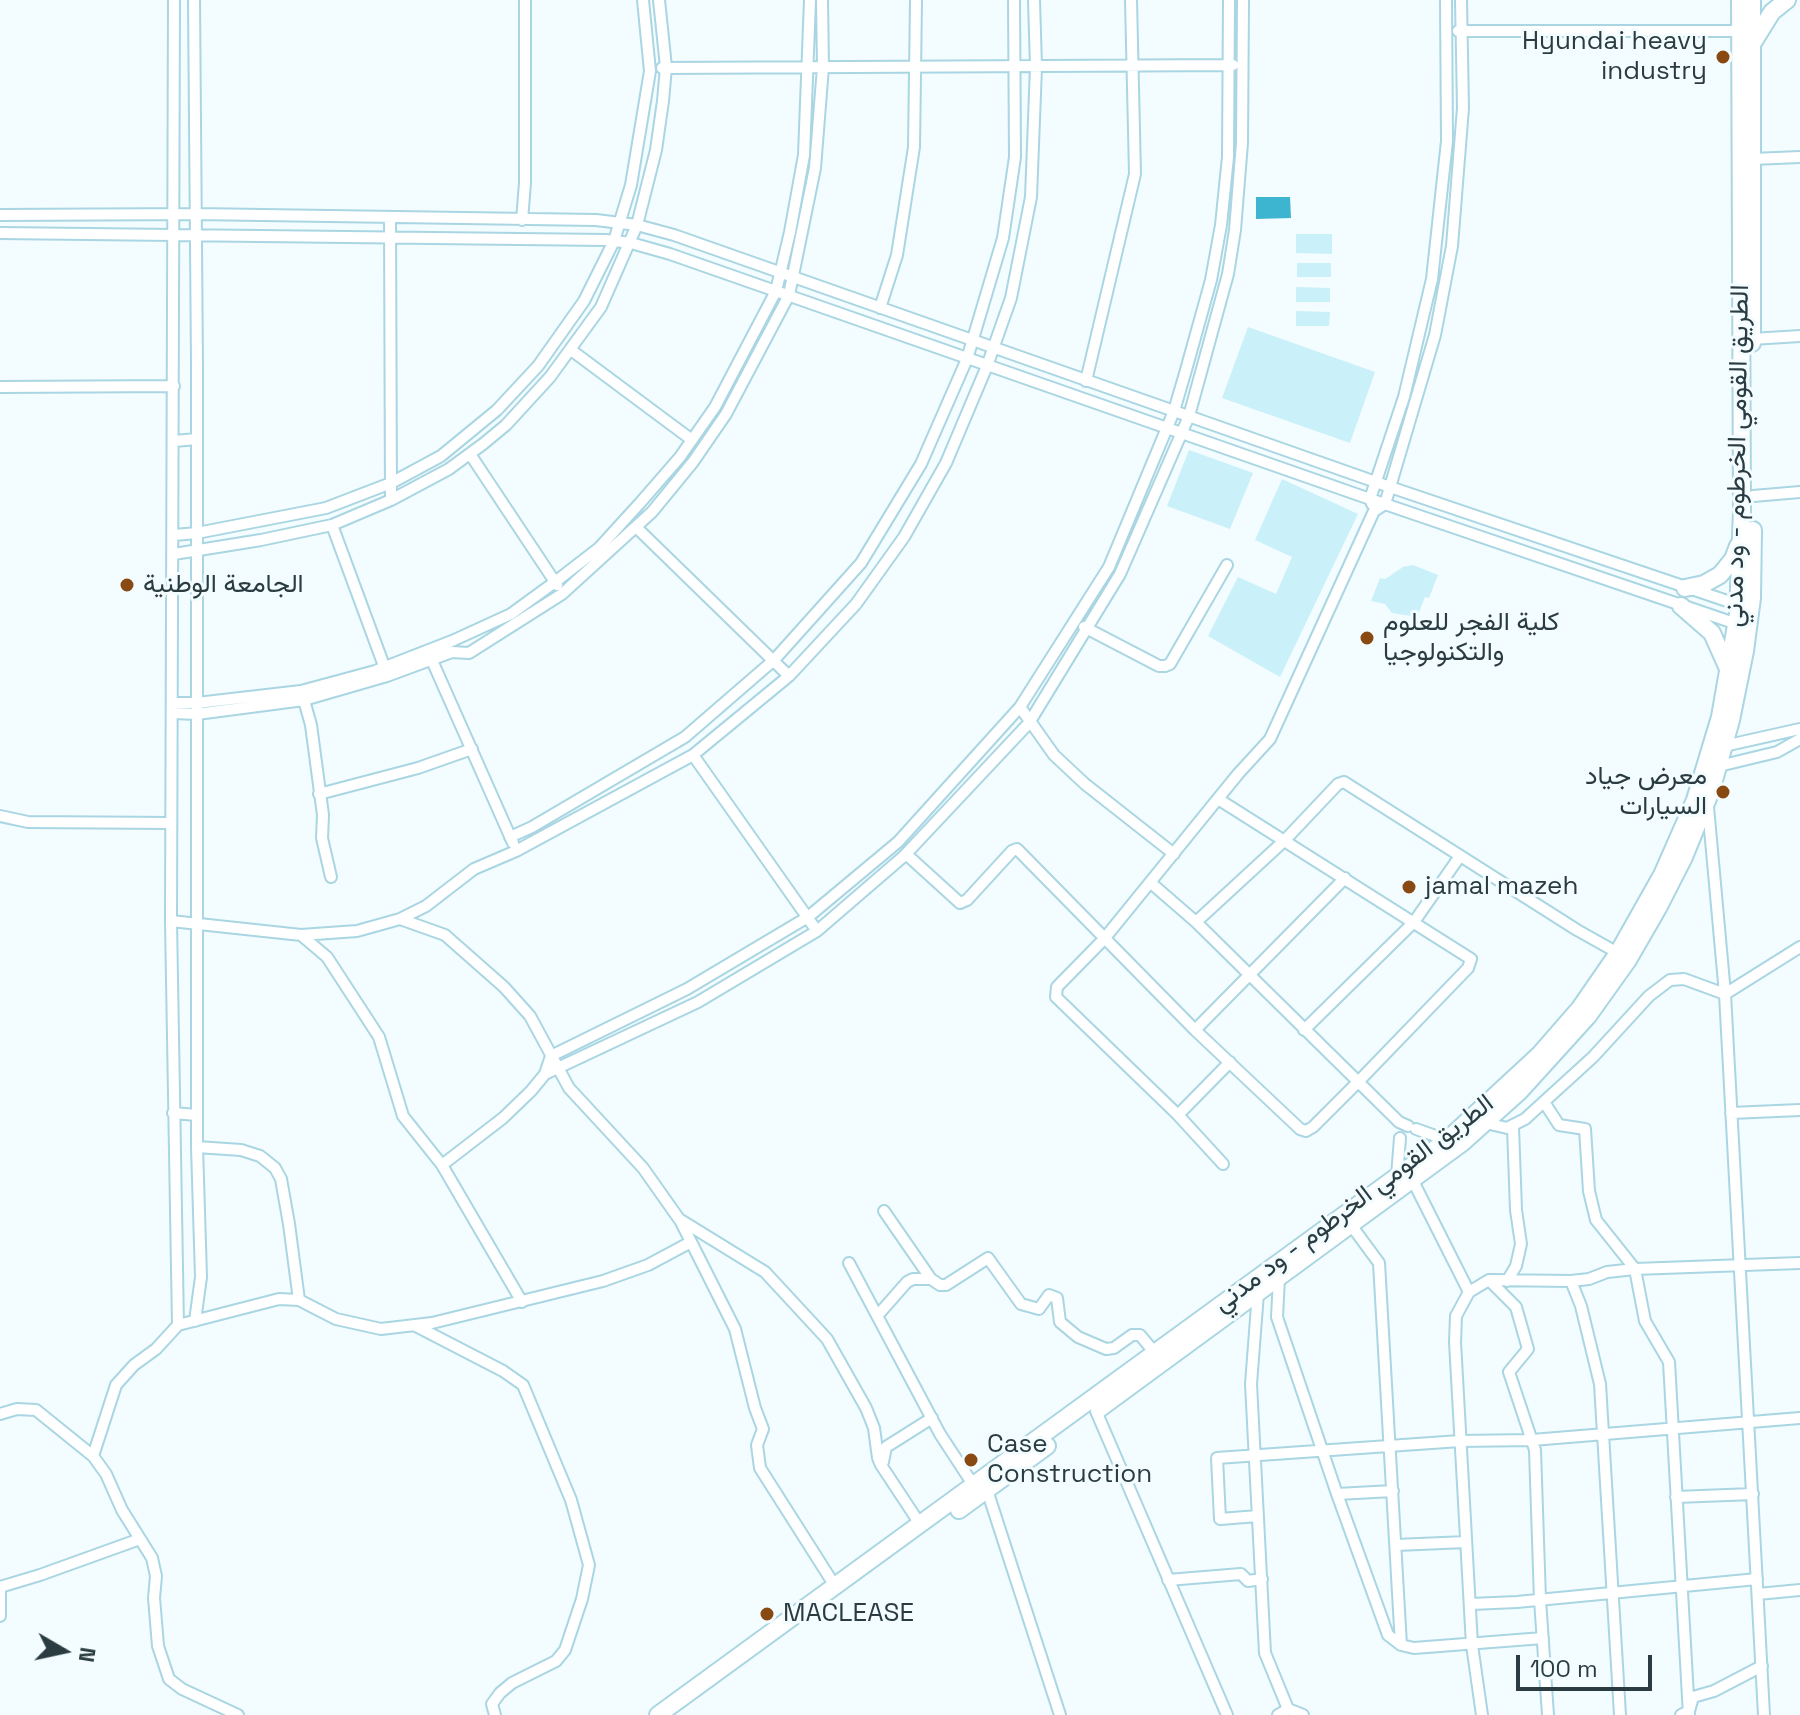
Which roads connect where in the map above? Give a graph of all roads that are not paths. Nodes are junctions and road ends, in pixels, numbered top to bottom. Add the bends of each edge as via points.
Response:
1 (174, 0) edge
2 (194, 0) edge
3 (525, 0) edge
4 (643, 0) edge
5 (659, 0) edge
6 (810, 0) edge
7 (822, 0) edge
8 (916, 0) edge
9 (1014, 0) edge
10 (1034, 0) edge
11 (1131, 0) edge
12 (1229, 0) edge
13 (1243, 0) edge
14 (1446, 0) edge
15 (1461, 0) edge
16 (1740, 0) edge
17 (1752, 0) edge
18 (1787, 0) edge
19 (1461, 30) junction
20 (1740, 31) junction
21 (1448, 33) junction
22 (1752, 46) junction
23 (1229, 65) junction
24 (1132, 66) junction
25 (1243, 66) junction
26 (666, 67) junction
27 (823, 67) junction
28 (914, 67) junction
29 (1036, 67) junction
30 (809, 68) junction
31 (1016, 68) junction
32 (650, 71) junction
33 (1800, 157) edge
34 (1752, 159) junction
35 (174, 214) junction
36 (196, 214) junction
37 (0, 215) edge
38 (390, 218) junction
39 (522, 220) junction
40 (620, 221) junction
41 (637, 225) junction
42 (0, 233) edge
43 (173, 234) junction
44 (195, 234) junction
45 (390, 238) junction
46 (614, 241) junction
47 (631, 243) junction
48 (780, 272) junction
49 (794, 277) junction
50 (776, 291) junction
51 (789, 295) junction
52 (880, 308) junction
53 (1800, 336) edge
54 (1752, 339) junction
55 (974, 341) junction
56 (993, 347) junction
57 (571, 350) junction
58 (967, 359) junction
59 (987, 366) junction
60 (1086, 381) junction
61 (174, 386) junction
62 (0, 387) edge
63 (1174, 411) junction
64 (1189, 416) junction
65 (1167, 428) junction
66 (1183, 434) junction
67 (197, 439) junction
68 (1392, 439) junction
69 (692, 440) junction
70 (174, 441) junction
71 (1404, 444) junction
72 (470, 454) junction
73 (1311, 460) junction
74 (1306, 477) junction
75 (1376, 482) junction
76 (391, 483) junction
77 (1390, 487) junction
78 (1800, 492) edge
79 (1753, 496) junction
80 (1370, 499) junction
81 (391, 500) junction
82 (1385, 504) junction
83 (1374, 511) junction
84 (332, 525) junction
85 (637, 528) junction
86 (197, 533) junction
87 (174, 535) junction
88 (1742, 537) junction
89 (197, 552) junction
90 (174, 554) junction
91 (1227, 565) dead end
92 (555, 582) junction
93 (1685, 588) junction
94 (562, 594) junction
95 (1739, 605) junction
96 (1681, 606) junction
97 (1075, 621) junction
98 (1737, 624) junction
99 (1087, 629) junction
100 (429, 655) junction
101 (774, 660) junction
102 (1729, 671) junction
103 (386, 672) junction
104 (789, 676) junction
105 (302, 696) junction
106 (1020, 707) junction
107 (173, 708) junction
108 (197, 708) junction
109 (1029, 723) junction
110 (1800, 729) edge
111 (1800, 739) edge
112 (1724, 746) junction
113 (472, 749) junction
114 (693, 755) junction
115 (1719, 766) junction
116 (319, 794) junction
117 (1218, 799) junction
118 (1707, 801) junction
119 (0, 816) edge
120 (171, 823) junction
121 (510, 837) junction
122 (1285, 840) junction
123 (516, 851) junction
124 (906, 854) junction
125 (1174, 854) junction
126 (1460, 856) junction
127 (331, 877) dead end
128 (1345, 878) junction
129 (1151, 883) junction
130 (808, 917) junction
131 (400, 919) junction
132 (171, 921) junction
133 (1196, 922) junction
134 (1414, 922) junction
135 (197, 926) junction
136 (817, 931) junction
137 (301, 935) junction
138 (1104, 939) junction
139 (1800, 947) edge
140 (1618, 953) junction
141 (1249, 974) junction
142 (693, 986) junction
143 (1725, 994) junction
144 (698, 1002) junction
145 (1195, 1030) junction
146 (1304, 1030) junction
147 (551, 1056) junction
148 (1230, 1062) junction
149 (559, 1069) junction
150 (545, 1074) junction
151 (1358, 1082) junction
152 (1544, 1102) junction
153 (1800, 1110) edge
154 (173, 1113) junction
155 (1731, 1113) junction
156 (197, 1115) junction
157 (1178, 1115) junction
158 (1486, 1123) junction
159 (1513, 1127) junction
160 (1404, 1129) junction
161 (1447, 1140) junction
162 (197, 1147) junction
163 (1223, 1164) dead end
164 (442, 1165) junction
165 (1405, 1180) junction
166 (884, 1211) dead end
167 (679, 1219) junction
168 (1351, 1225) junction
169 (691, 1242) junction
170 (849, 1263) dead end
171 (1800, 1263) edge
172 (1739, 1266) junction
173 (1635, 1269) junction
174 (1279, 1278) junction
175 (931, 1279) junction
176 (1489, 1280) junction
177 (1507, 1281) junction
178 (1571, 1281) junction
179 (1469, 1292) junction
180 (1258, 1293) junction
181 (299, 1300) junction
182 (522, 1302) junction
183 (878, 1315) junction
184 (195, 1321) junction
185 (178, 1325) junction
186 (414, 1325) junction
187 (1155, 1353) junction
188 (1096, 1411) junction
189 (0, 1414) edge
190 (932, 1418) junction
191 (1800, 1418) edge
192 (1749, 1422) junction
193 (1673, 1430) junction
194 (1604, 1435) junction
195 (1532, 1440) junction
196 (1460, 1441) junction
197 (1390, 1446) junction
198 (1323, 1452) junction
199 (93, 1456) junction
200 (1255, 1456) junction
201 (883, 1468) junction
202 (981, 1488) junction
203 (1393, 1491) junction
204 (1337, 1494) junction
205 (1753, 1494) junction
206 (1676, 1497) junction
207 (1258, 1516) junction
208 (920, 1524) junction
209 (140, 1539) junction
210 (1466, 1542) junction
211 (1396, 1545) junction
212 (1262, 1579) junction
213 (1757, 1579) junction
214 (1168, 1580) junction
215 (1680, 1585) junction
216 (835, 1586) junction
217 (0, 1587) edge
218 (1800, 1590) edge
219 (1610, 1593) junction
220 (1758, 1594) junction
221 (1540, 1600) junction
222 (1471, 1604) junction
223 (0, 1616) edge
224 (1543, 1638) junction
225 (1401, 1645) junction
226 (1472, 1645) junction
227 (1762, 1666) junction
228 (1283, 1712) edge
229 (1686, 1714) edge
230 (238, 1715) edge
231 (494, 1715) edge
232 (658, 1715) edge
233 (676, 1715) edge
234 (1060, 1715) edge
235 (1227, 1715) edge
236 (1303, 1715) edge
237 (1482, 1715) edge
238 (1548, 1715) edge
239 (1620, 1715) edge
240 (1764, 1715) edge

1 - 35 street
2 - 36 street
3 - 39 street
4 - 32 street
5 - 26 street
6 - 30 street
7 - 27 street
8 - 28 street
9 - 31 street
10 - 29 street
11 - 24 street
12 - 23 street
13 - 25 street
14 - 21 street
15 - 19 street
16 - 20 highway, الطريق القومي الخرطوم - ود مدني
17 - 22 highway, الطريق القومي الخرطوم - ود مدني
18 - 22 highway via 1772,12
19 - 20 street
19 - 21 street
19 - 71 street via 1462,147 1452,246 1435,335
20 - 88 highway, الطريق القومي الخرطوم - ود مدني
21 - 68 street via 1442,209 1429,298
22 - 34 highway, الطريق القومي الخرطوم - ود مدني
23 - 24 street
23 - 25 street
23 - 63 street via 1228,157 1219,239
24 - 29 street
24 - 60 street via 1135,174
25 - 64 street via 1242,167 1232,254
26 - 30 street
26 - 32 street
26 - 41 street via 656,150
27 - 28 street
27 - 30 street
27 - 49 street via 815,168
28 - 31 street
28 - 52 street via 915,132 907,205
29 - 31 street
29 - 56 street via 1031,197 1011,298
30 - 48 street via 804,155
31 - 55 street via 1015,157 1003,238
32 - 40 street
33 - 34 street
34 - 54 highway, الطريق القومي الخرطوم - ود مدني
35 - 36 street
35 - 37 street
35 - 43 street
36 - 38 street
36 - 44 street
38 - 39 street
38 - 45 street
39 - 40 street
40 - 41 street
40 - 46 street
41 - 47 street
41 - 48 street
42 - 43 street
43 - 44 street
43 - 61 street
44 - 45 street
44 - 67 street
45 - 46 street
45 - 76 street
46 - 47 street
46 - 76 street via 584,301 538,366 497,410 441,456
47 - 50 street
47 - 57 street via 601,307
48 - 49 street
48 - 50 street
49 - 51 street
49 - 52 street
50 - 51 street
50 - 69 street
51 - 58 street
51 - 85 street via 726,414
52 - 55 street
53 - 54 street
54 - 79 highway, الطريق القومي الخرطوم - ود مدني
55 - 56 street
55 - 58 street
56 - 59 street
56 - 60 street
57 - 69 street
57 - 72 street via 506,425
58 - 59 street
58 - 101 street via 921,464 861,563
59 - 65 street
59 - 104 street via 946,463 904,537 856,604
60 - 63 street
61 - 62 street
61 - 70 street
63 - 64 street
63 - 65 street
64 - 66 street
64 - 73 street
65 - 66 street
65 - 97 street via 1109,567
66 - 74 street
66 - 99 street via 1120,574
67 - 70 street
67 - 86 street
68 - 71 street
68 - 75 street
69 - 92 street via 599,548
70 - 87 street
71 - 77 street
72 - 81 street
72 - 92 street
73 - 74 street
73 - 75 street
74 - 80 street
75 - 77 street
75 - 80 street
76 - 81 street
76 - 86 street via 326,508
77 - 82 street
77 - 93 street
78 - 79 street
79 - 112 highway, الطريق القومي الخرطوم - ود مدني via 1750,622
80 - 82 street
80 - 83 street
81 - 84 street
82 - 83 street
82 - 96 street
83 - 117 street via 1270,739
84 - 89 street
84 - 103 street
85 - 94 street
85 - 101 street
86 - 87 street
86 - 89 street
87 - 90 street
88 - 93 highway via 1720,575
88 - 95 highway, الطريق القومي الخرطوم - ود مدني
89 - 90 street
89 - 108 street
90 - 107 street
91 - 99 street via 1167,665 1159,666
92 - 94 street
92 - 100 street via 511,614
93 - 95 street
94 - 100 street via 469,653
95 - 98 highway, الطريق القومي الخرطوم - ود مدني
96 - 98 street
96 - 102 highway via 1712,633
97 - 99 street
97 - 106 street
98 - 102 highway, الطريق القومي الخرطوم - ود مدني
99 - 109 street
100 - 103 street
100 - 113 street
101 - 104 street
101 - 121 street via 685,737
102 - 140 highway, الطريق القومي الخرطوم - ود مدني via 1695,800 1662,875
103 - 105 street
104 - 114 street
105 - 108 street
105 - 116 street
106 - 109 street
106 - 130 street via 898,842
107 - 108 street
107 - 120 street
108 - 135 street
109 - 124 street
109 - 125 street via 1085,784
110 - 112 street
111 - 115 street via 1777,752
112 - 115 highway, الطريق القومي الخرطوم - ود مدني
113 - 116 street
113 - 121 street
114 - 123 street
114 - 130 street
115 - 118 highway, الطريق القومي الخرطوم - ود مدني
116 - 127 street
117 - 122 street
117 - 125 street
118 - 143 street
118 - 158 highway, الطريق القومي الخرطوم - ود مدني via 1673,880 1628,960 1550,1060
119 - 120 street via 28,822
120 - 132 street
121 - 123 street
122 - 126 street via 1342,781
122 - 128 street
122 - 133 street
123 - 131 street via 474,869
124 - 136 street
124 - 138 street via 960,903 1017,849
125 - 129 street
126 - 134 street
126 - 140 street
128 - 134 street
128 - 141 street
129 - 133 street
129 - 138 street
130 - 136 street
130 - 142 street
131 - 137 street via 357,931
131 - 147 street via 445,935 504,987 530,1016
132 - 135 street
132 - 154 street
133 - 141 street
134 - 146 street
134 - 151 street via 1471,959 1468,968
135 - 137 street
135 - 156 street
136 - 144 street
137 - 164 street via 327,957 379,1037 403,1116
138 - 145 street
138 - 157 street via 1057,987 1056,997
139 - 143 street
140 - 161 highway, الطريق القومي الخرطوم - ود مدني via 1540,1054
141 - 145 street
141 - 146 street
142 - 144 street
142 - 147 street
143 - 152 street via 1684,979 1670,980
143 - 155 street
144 - 149 street
145 - 148 street
146 - 151 street
147 - 149 street
147 - 150 street
148 - 151 street via 1306,1131
148 - 157 street
149 - 150 street
149 - 167 street via 569,1088 643,1168
150 - 164 street via 503,1118
151 - 160 street
152 - 159 street
152 - 173 street via 1559,1125 1585,1129 1596,1220
153 - 155 street
154 - 156 street
154 - 185 street
155 - 172 street
156 - 162 street
157 - 163 street
158 - 159 street
158 - 165 highway, الطريق القومي الخرطوم - ود مدني
159 - 177 street via 1521,1244
160 - 161 street
160 - 165 street
161 - 165 highway, الطريق القومي الخرطوم - ود مدني
162 - 181 street via 241,1150 275,1168
162 - 184 street via 201,1277
164 - 182 street
165 - 168 highway, الطريق القومي الخرطوم - ود مدني
165 - 179 street
165 - 187 highway, الطريق القومي الخرطوم - ود مدني
166 - 175 street
167 - 169 street
167 - 201 street via 765,1272 827,1339 866,1408
168 - 174 highway, الطريق القومي الخرطوم - ود مدني
168 - 197 street via 1379,1263
169 - 182 street via 603,1281
169 - 216 street via 735,1329 763,1429 757,1445 760,1468
170 - 183 street
171 - 172 street
172 - 173 street
172 - 192 street
173 - 178 street
173 - 193 street via 1645,1321 1669,1362
174 - 180 highway, الطريق القومي الخرطوم - ود مدني
174 - 198 street via 1277,1317
175 - 183 street via 907,1282
175 - 187 street via 946,1285 988,1258 1021,1304 1039,1309 1049,1295 1057,1298 1060,1322 1078,1337 1106,1349 1140,1335
176 - 177 street
176 - 179 street
176 - 195 street via 1516,1307 1528,1349 1509,1372
177 - 178 street
178 - 194 street via 1597,1368
179 - 196 street via 1456,1316
180 - 188 highway, الطريق القومي الخرطوم - ود مدني
180 - 200 street via 1251,1384
181 - 184 street via 279,1299
181 - 186 street via 336,1319 381,1329
182 - 186 street
183 - 190 street
184 - 185 street
185 - 199 street via 116,1385
186 - 231 street via 523,1385 571,1500 589,1565 565,1650 556,1661 500,1693 492,1704
187 - 202 highway, الطريق القومي الخرطوم - ود مدني
188 - 202 highway, الطريق القومي الخرطوم - ود مدني
188 - 214 street
189 - 199 street via 36,1410
190 - 201 street via 886,1447
190 - 202 street
191 - 192 street
192 - 193 street
192 - 205 street
193 - 194 street
193 - 206 street
194 - 195 street
194 - 219 street
195 - 196 street
195 - 221 street
196 - 197 street
196 - 210 street
197 - 198 street
197 - 203 street
198 - 200 street
198 - 204 street
199 - 209 street
200 - 207 street
200 - 207 street via 1217,1458 1220,1519
201 - 208 street
202 - 208 highway, الطريق القومي الخرطوم - ود مدني
202 - 233 highway, الطريق القومي الخرطوم - ود مدني
202 - 234 street
203 - 204 street
203 - 211 street
204 - 225 street via 1388,1635
205 - 206 street
205 - 213 street
206 - 215 street
207 - 212 street
208 - 216 highway, الطريق القومي الخرطوم - ود مدني
209 - 217 street
209 - 230 street via 156,1576 158,1646 169,1679
210 - 211 street
210 - 222 street
211 - 225 street
212 - 214 street via 1248,1581 1241,1574
212 - 228 street via 1265,1653
213 - 215 street
213 - 220 street
214 - 235 street
215 - 219 street
215 - 229 street
216 - 232 highway, الطريق القومي الخرطوم - ود مدني
217 - 223 street
218 - 220 street
219 - 221 street
219 - 239 street
220 - 227 street
221 - 222 street
221 - 224 street
222 - 226 street
224 - 226 street
224 - 238 street
225 - 226 street
226 - 237 street
227 - 229 street via 1693,1697
227 - 240 street
228 - 236 street

